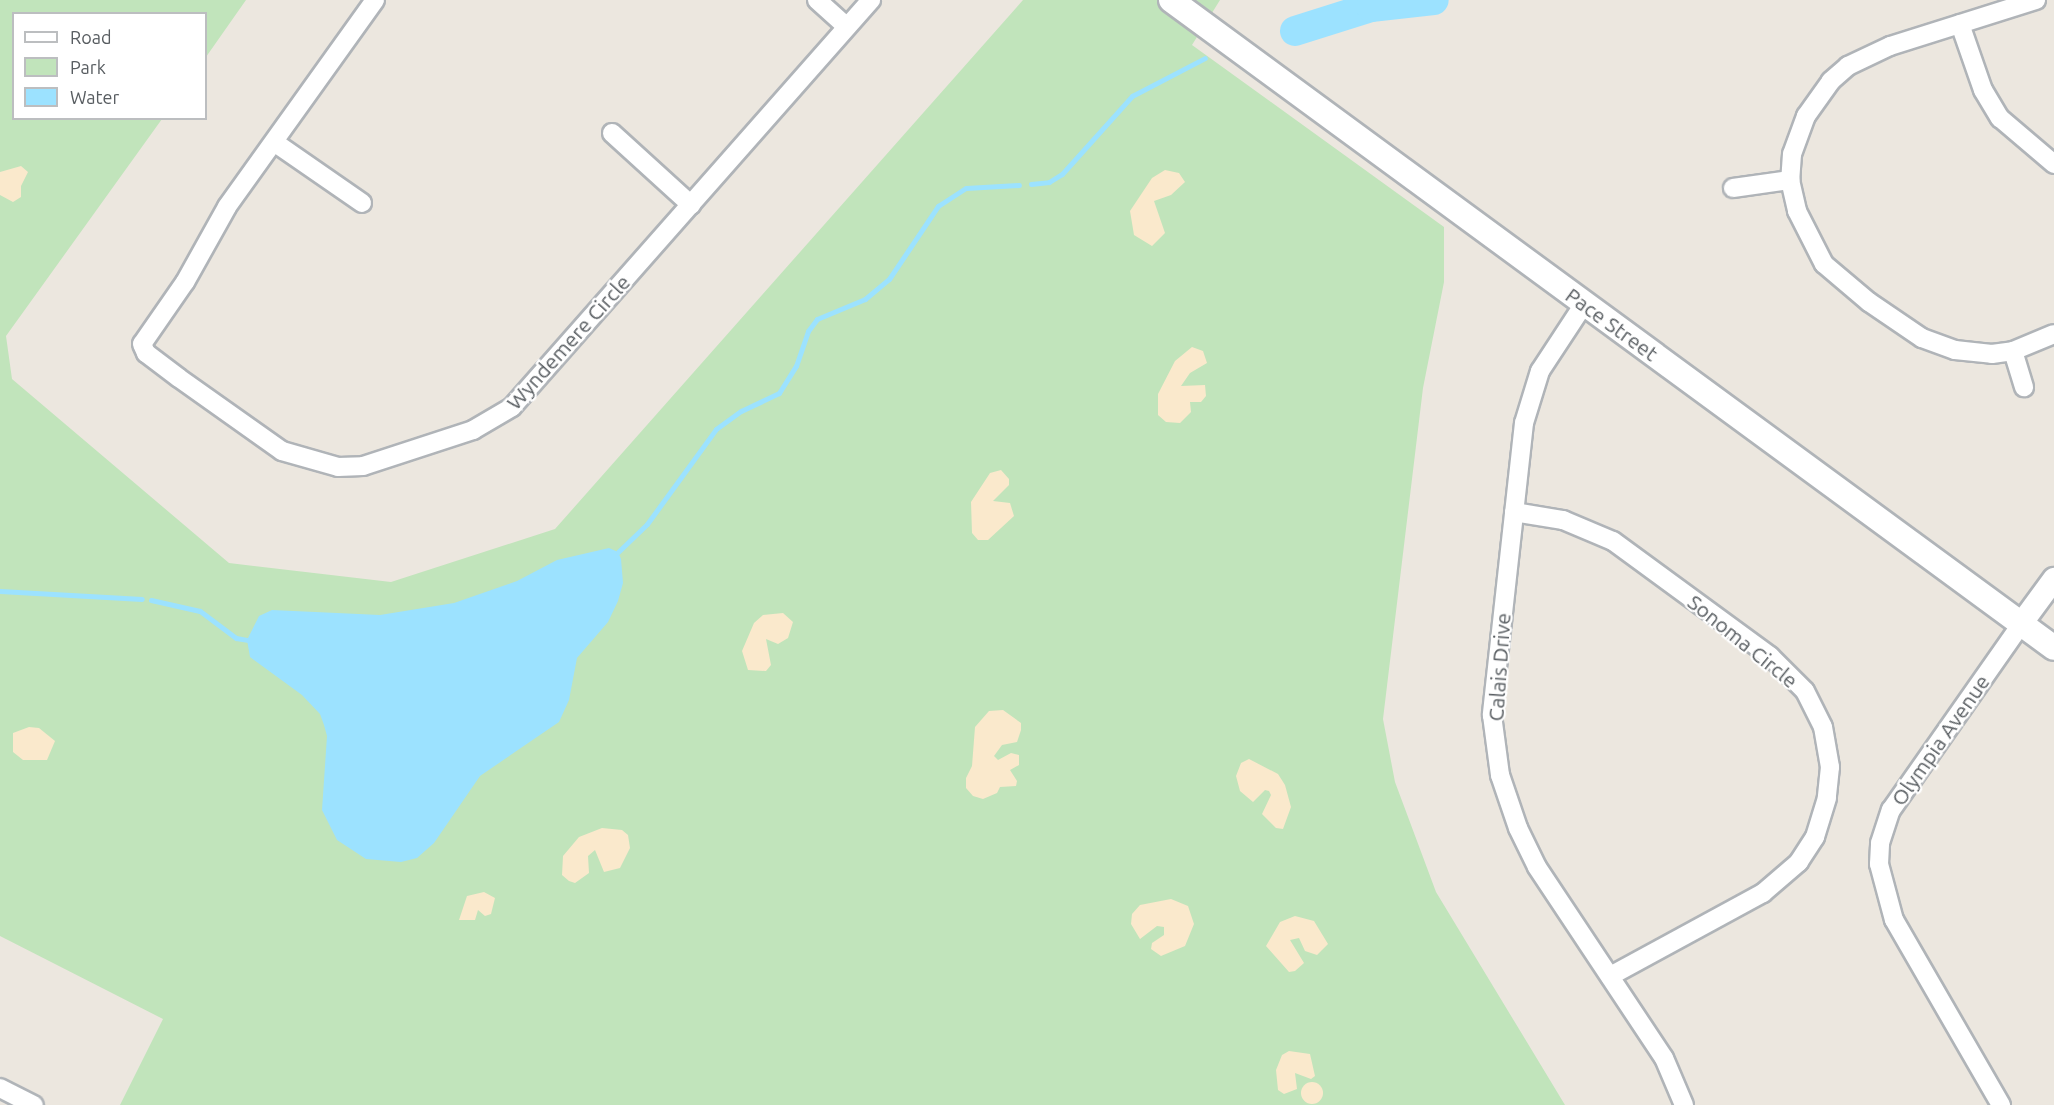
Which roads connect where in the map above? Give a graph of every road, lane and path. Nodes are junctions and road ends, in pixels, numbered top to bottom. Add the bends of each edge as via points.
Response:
1 (375, 0) edge
2 (817, 0) edge
3 (872, 0) edge
4 (2036, 0) edge
5 (1175, 3) edge
6 (1960, 24) junction
7 (847, 27) junction
8 (612, 133) dead end
9 (274, 142) junction
10 (2054, 164) edge
11 (1790, 180) junction
12 (1733, 188) dead end
13 (362, 203) dead end
14 (691, 206) junction
15 (1584, 304) junction
16 (2054, 334) edge
17 (2013, 351) junction
18 (2024, 387) dead end
19 (1514, 512) junction
20 (2054, 579) edge
21 (2021, 624) junction
22 (2054, 648) edge
23 (1610, 976) junction
24 (1, 1090) edge
25 (34, 1105) edge
26 (1684, 1105) edge
27 (2001, 1105) edge

1 - 9 street, Wyndemere Circle
2 - 7 street
3 - 7 street, Wyndemere Circle
4 - 6 street
5 - 15 main road, Pace Street
6 - 10 street via 1983,90 2000,118
6 - 11 street via 1869,54 1831,81 1815,100 1800,131 1792,154
7 - 14 street, Wyndemere Circle
8 - 14 street
9 - 13 street
9 - 14 street, Wyndemere Circle via 227,207 142,347 282,451 325,466 363,466 473,430 503,414
11 - 12 street
11 - 17 street via 1810,244 1824,264 1860,295 1938,344 1972,353
15 - 19 street, Calais Drive via 1540,371 1524,423
15 - 21 main road, Pace Street
16 - 17 street
17 - 18 street
19 - 23 street, Calais Drive via 1492,715 1500,775 1518,828 1537,867
19 - 23 street, Sonoma Circle via 1563,520 1613,541 1770,656 1805,691 1823,727 1830,766 1827,798 1815,837 1799,862 1763,893
20 - 21 street, Olympia Avenue
21 - 22 main road, Pace Street
21 - 27 street, Olympia Avenue via 1891,810 1880,843 1879,864 1894,920
23 - 26 street, Calais Drive via 1664,1058
24 - 25 street

